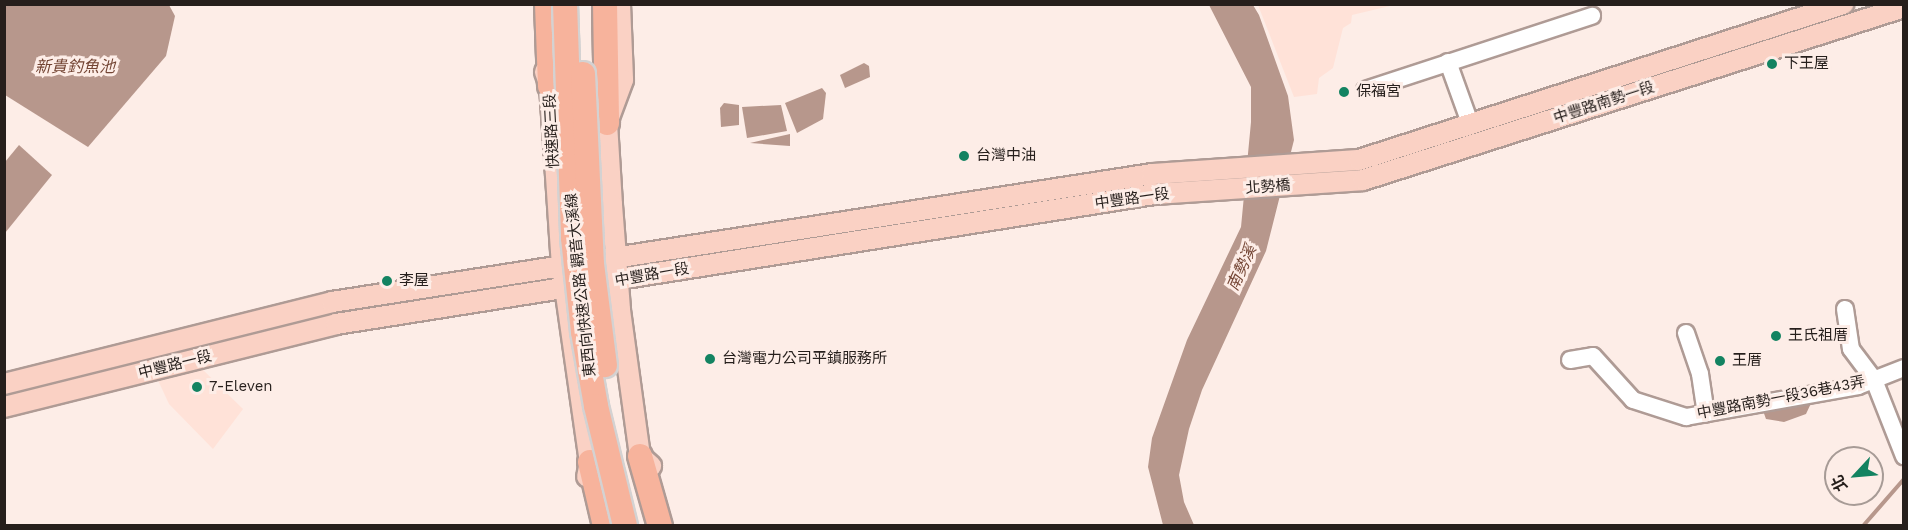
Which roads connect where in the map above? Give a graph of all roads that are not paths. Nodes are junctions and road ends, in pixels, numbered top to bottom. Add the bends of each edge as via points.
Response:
1 (535, 4) edge
2 (547, 4) edge
3 (558, 4) edge
4 (565, 4) edge
5 (582, 4) edge
6 (596, 4) edge
7 (605, 4) edge
8 (620, 4) edge
9 (1843, 4) edge
10 (1904, 7) edge
11 (1592, 16) dead end
12 (1448, 62) junction
13 (550, 86) junction
14 (1365, 90) dead end
15 (607, 123) junction
16 (1470, 123) junction
17 (1479, 143) junction
18 (1301, 164) junction
19 (1235, 169) junction
20 (1301, 184) junction
21 (1234, 189) junction
22 (616, 258) junction
23 (562, 266) junction
24 (618, 281) junction
25 (565, 289) junction
26 (1845, 309) dead end
27 (1686, 333) dead end
28 (1570, 360) dead end
29 (85, 364) junction
30 (1904, 368) edge
31 (1874, 380) junction
32 (4, 384) edge
33 (92, 386) junction
34 (4, 407) edge
35 (1706, 414) junction
36 (640, 456) junction
37 (1904, 456) edge
38 (590, 462) junction
39 (594, 525) edge
40 (605, 525) edge
41 (612, 525) edge
42 (625, 525) edge
43 (638, 525) edge
44 (649, 525) edge
45 (660, 525) edge
46 (671, 525) edge

1 - 13 main road, 快速路三段 via 539,54
2 - 13 highway
3 - 13 street, 快速路三段 via 559,53
4 - 42 highway, 東西向快速公路 觀音大溪線, bridge via 571,206 584,332 596,406
5 - 43 highway, 東西向快速公路 觀音大溪線, bridge via 592,264 611,414
6 - 15 street via 598,72
7 - 15 highway
8 - 15 main road via 622,80
9 - 16 main road, 中豐路南勢一段
10 - 17 main road, 中豐路南勢一段
11 - 12 street
12 - 14 street
12 - 16 street
13 - 23 main road, 快速路三段
15 - 22 main road
16 - 17 main road
16 - 18 main road, 中豐路南勢一段 via 1359,160
17 - 20 main road, 中豐路南勢一段 via 1363,180
18 - 19 main road, 北勢橋
18 - 20 main road
19 - 21 main road
19 - 22 main road, 中豐路一段 via 1152,174
20 - 21 main road, 北勢橋
21 - 24 main road, 中豐路一段 via 1143,196
22 - 23 main road, 中豐路一段
22 - 24 main road
23 - 25 main road, 快速路三段
23 - 29 main road, 中豐路一段 via 332,302
24 - 25 main road, 中豐路一段
24 - 36 main road
25 - 33 main road, 中豐路一段 via 336,324
25 - 38 main road, 快速路三段
26 - 31 street via 1851,350
27 - 35 street via 1700,374
28 - 35 street, 中豐路南勢一段36巷43弄 via 1598,359 1608,376 1633,400 1686,417
29 - 32 main road, 中豐路一段
29 - 33 main road
30 - 31 street, 中豐路南勢一段36巷43弄
31 - 35 street, 中豐路南勢一段36巷43弄
31 - 37 street
33 - 34 main road, 中豐路一段
36 - 44 street via 637,482
36 - 45 highway
36 - 46 main road via 651,465
38 - 39 main road, 快速路三段 via 585,486
38 - 40 highway
38 - 41 street, 快速路三段 via 602,480

